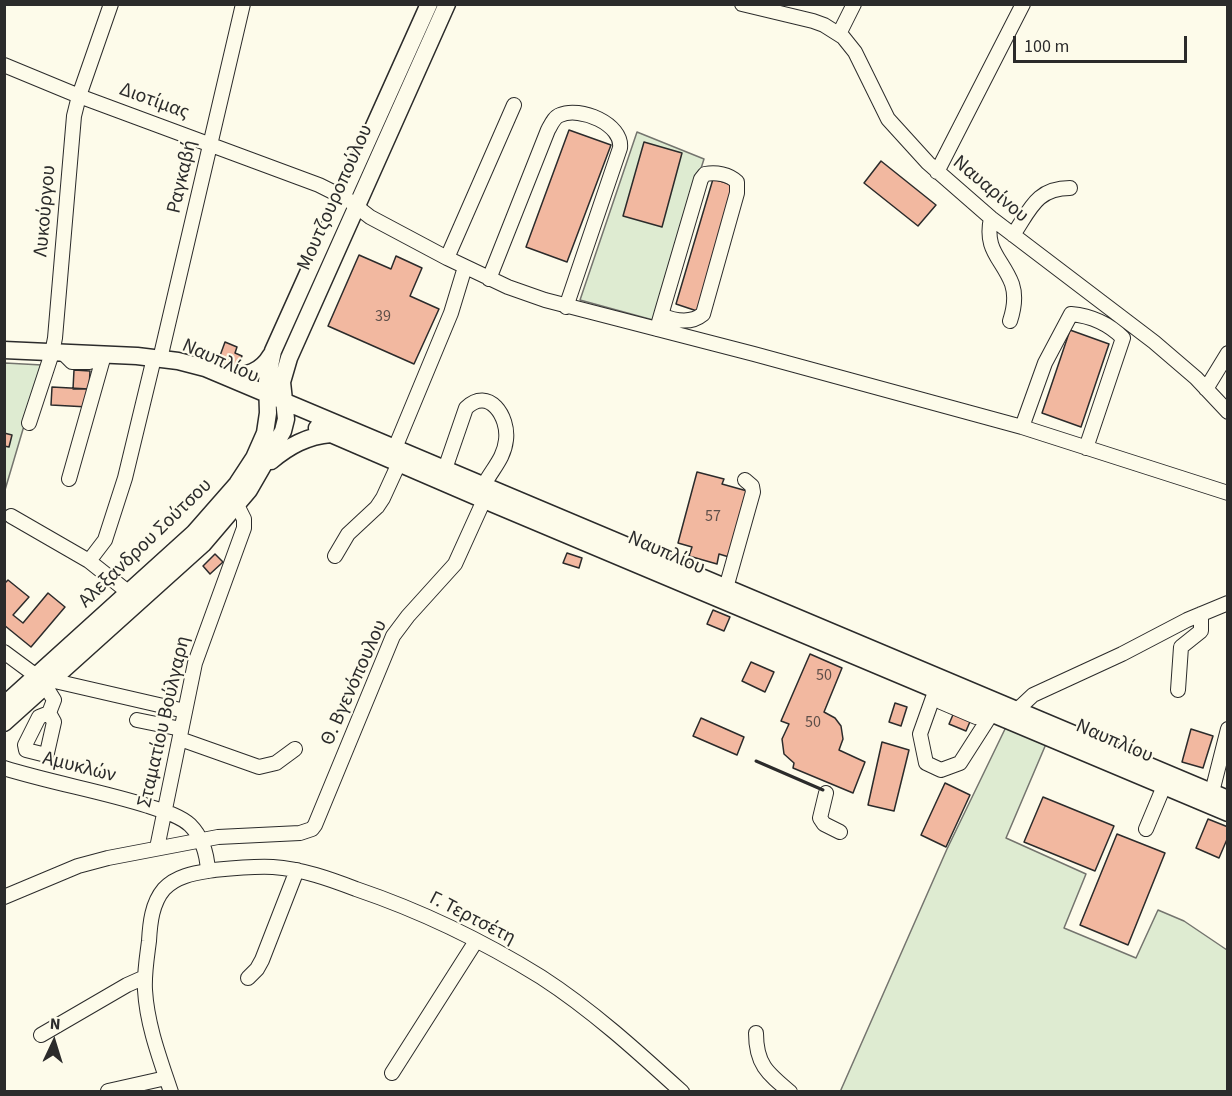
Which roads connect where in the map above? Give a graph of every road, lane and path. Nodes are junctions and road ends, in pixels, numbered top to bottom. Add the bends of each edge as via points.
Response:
1 (111, 4) edge
2 (243, 4) edge
3 (429, 4) edge
4 (447, 4) edge
5 (742, 4) edge
6 (854, 4) edge
7 (1023, 4) edge
8 (839, 34) junction
9 (4, 65) edge
10 (79, 96) junction
11 (514, 105) dead end
12 (211, 144) junction
13 (937, 172) junction
14 (1070, 188) dead end
15 (349, 201) junction
16 (991, 218) junction
17 (1013, 235) junction
18 (447, 258) junction
19 (465, 267) junction
20 (489, 279) junction
21 (566, 307) junction
22 (661, 315) junction
23 (1010, 321) dead end
24 (657, 329) junction
25 (4, 350) edge
26 (273, 351) junction
27 (58, 353) junction
28 (1227, 353) edge
29 (100, 354) junction
30 (157, 358) junction
31 (224, 376) junction
32 (1206, 389) junction
33 (276, 404) junction
34 (1227, 412) edge
35 (29, 423) dead end
36 (1022, 427) junction
37 (331, 434) junction
38 (1086, 447) junction
39 (397, 456) junction
40 (445, 469) junction
41 (262, 470) junction
42 (69, 479) dead end
43 (745, 480) dead end
44 (484, 493) junction
45 (1227, 493) edge
46 (237, 505) junction
47 (11, 516) dead end
48 (335, 556) dead end
49 (89, 561) junction
50 (726, 588) junction
51 (128, 592) junction
52 (1227, 603) edge
53 (1201, 614) junction
54 (4, 652) edge
55 (46, 681) junction
56 (936, 689) junction
57 (1178, 690) dead end
58 (4, 705) edge
59 (185, 711) junction
60 (992, 712) junction
61 (50, 713) dead end
62 (1015, 715) junction
63 (137, 720) dead end
64 (4, 723) edge
65 (1227, 729) edge
66 (181, 734) junction
67 (295, 749) dead end
68 (4, 768) edge
69 (1164, 786) junction
70 (826, 793) dead end
71 (1220, 796) edge
72 (165, 812) junction
73 (1227, 813) edge
74 (1146, 829) dead end
75 (840, 832) dead end
76 (201, 840) junction
77 (157, 848) junction
78 (297, 870) junction
79 (208, 871) junction
80 (4, 897) edge
81 (476, 941) junction
82 (145, 977) junction
83 (248, 978) dead end
84 (756, 1033) dead end
85 (41, 1035) dead end
86 (392, 1073) dead end
87 (166, 1078) junction
88 (673, 1088) edge
89 (108, 1091) edge
90 (171, 1092) edge
91 (790, 1092) edge

1 - 10 street, Λυκούργου
2 - 12 street, Ραγκαβή
3 - 15 main road, Μουτζουροπούλου
4 - 15 main road, Μουτζουροπούλου
5 - 8 street, Ναυαρίνου via 805,19
6 - 8 street
7 - 13 street
8 - 13 street, Ναυαρίνου via 855,52 888,119
9 - 10 street, Διοτίμας
10 - 12 street, Διοτίμας
10 - 27 street, Λυκούργου via 72,130
11 - 18 street
12 - 15 street, Διοτίμας via 288,172
12 - 30 street, Ραγκαβή
13 - 16 street, Ναυαρίνου
14 - 17 street via 1043,194
15 - 18 street, Διοτίμας via 370,217
15 - 26 main road, Μουτζουροπούλου
15 - 33 main road, Μουτζουροπούλου via 289,358
16 - 17 street, Ναυαρίνου
16 - 23 street via 994,256 1014,292
17 - 32 street, Ναυαρίνου via 1154,342
18 - 19 street, Διοτίμας
19 - 20 street, Διοτίμας
19 - 39 street
20 - 21 street, Διοτίμας
20 - 21 street via 555,118 573,113 589,116 615,130 621,148
21 - 24 street, Διοτίμας
22 - 22 street via 683,321 703,314 737,193 737,182 731,177 713,173 701,179
22 - 24 street
24 - 36 street, Διοτίμας
25 - 27 main road
26 - 31 main road via 259,370
26 - 33 main road, Μουτζουροπούλου via 267,381
27 - 29 main road
27 - 35 street, Λυκούργου
28 - 32 street
29 - 30 main road
29 - 42 street
30 - 31 main road, Ναυπλίου via 188,363
30 - 33 main road, Ναυπλίου
30 - 49 street, Ραγκαβή via 105,540
31 - 33 main road, Ναυπλίου
32 - 34 street, Ναυαρίνου
33 - 37 main road, Ναυπλίου
33 - 39 main road, Ναυπλίου
33 - 41 main road, Αλεξανδρου Σούτσου via 285,427
33 - 51 main road, Αλεξανδρου Σούτσου via 261,444 237,484 194,533
36 - 38 street, Διοτίμας
36 - 38 street via 1045,363 1071,314 1092,318 1123,338
37 - 39 main road, Ναυπλίου
37 - 41 main road via 310,436 298,442
38 - 45 street, Διοτίμας
39 - 40 main road, Ναυπλίου
39 - 44 main road, Ναυπλίου
39 - 48 street via 383,498 348,534
40 - 44 main road, Ναυπλίου
40 - 44 street, Θ. Βγενόπουλου via 466,408 480,399 488,400 496,406 507,437
41 - 46 main road, Αλεξανδρου Σούτσου
43 - 50 street via 753,492
44 - 50 main road, Ναυπλίου
44 - 56 main road, Ναυπλίου via 593,546
44 - 76 street, Θ. Βγενόπουλου via 455,564 393,636 312,829
46 - 55 main road, Αλεξανδρου Σούτσου via 203,543
46 - 59 street, Σταματίου Βούλγαρη via 244,528 198,651
47 - 49 street
49 - 51 street
50 - 62 main road, Ναυπλίου
51 - 55 main road, Αλεξανδρου Σούτσου
52 - 53 street
53 - 57 street via 1201,631 1181,647
53 - 62 street via 1033,695
54 - 55 street
55 - 58 main road, Αλεξανδρου Σούτσου
55 - 59 street
55 - 61 street via 54,700
55 - 64 main road, Αλεξανδρου Σούτσου
56 - 60 main road, Ναυπλίου
56 - 60 street via 920,734 926,763 941,770 960,763
59 - 66 street, Σταματίου Βούλγαρη
60 - 62 main road, Ναυπλίου
62 - 69 main road, Ναυπλίου
62 - 71 main road, Ναυπλίου
63 - 66 street
65 - 71 street
66 - 67 street via 259,767 276,763
66 - 72 street, Σταματίου Βούλγαρη
68 - 72 street, Αμυκλών
69 - 73 main road, Ναυπλίου
69 - 74 street
70 - 75 street via 820,818
72 - 76 street, Αμυκλών via 189,824
72 - 77 street, Σταματίου Βούλγαρη
76 - 77 street
76 - 79 street
77 - 80 street via 78,866
78 - 79 street, Γ. Τερτσέτη via 250,867
78 - 81 street, Γ. Τερτσέτη via 402,905
78 - 83 street via 262,960
79 - 82 street via 178,879 165,888 156,902
81 - 86 street
81 - 88 street, Γ. Τερτσέτη via 570,997 602,1021
82 - 85 street
82 - 87 street via 148,1014
84 - 91 street via 760,1061
87 - 89 street
87 - 90 street

